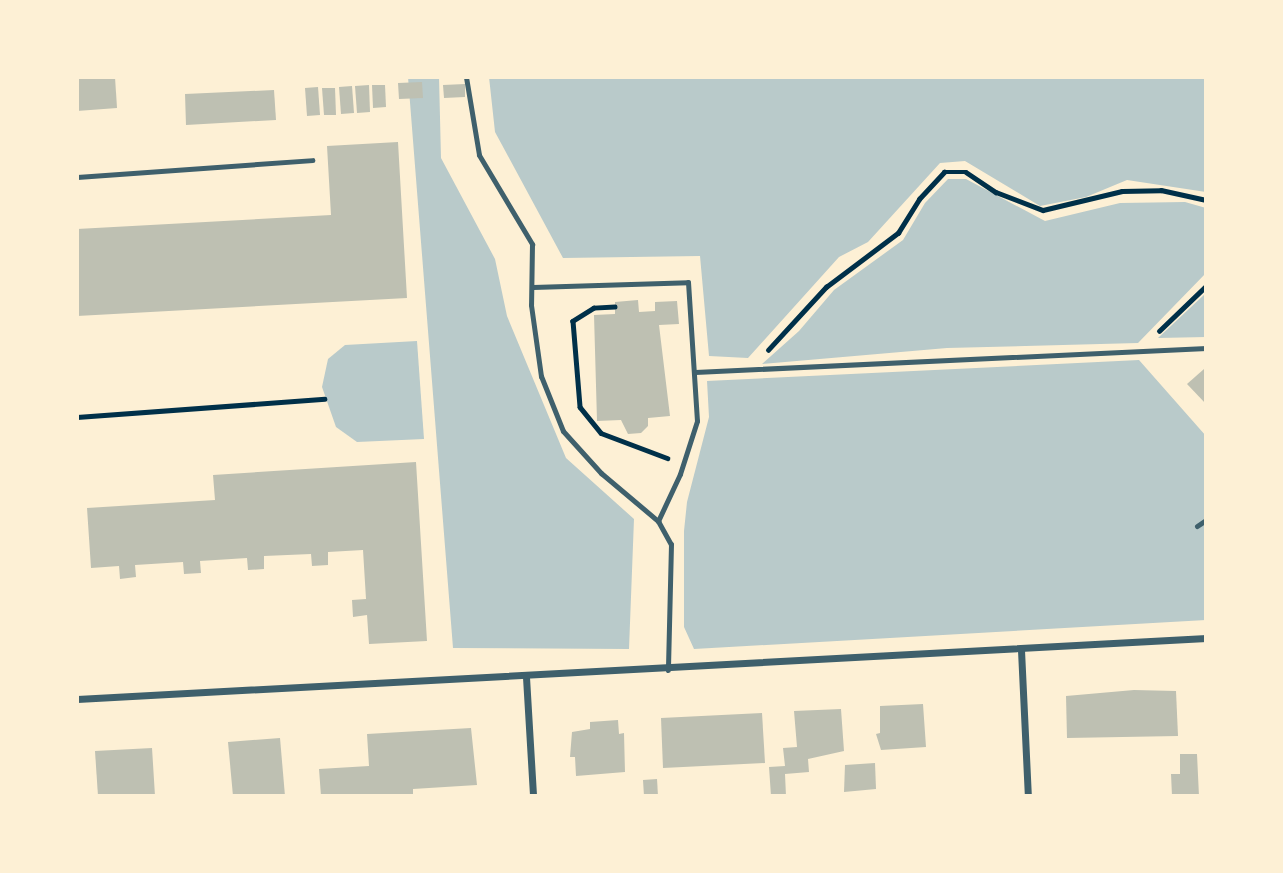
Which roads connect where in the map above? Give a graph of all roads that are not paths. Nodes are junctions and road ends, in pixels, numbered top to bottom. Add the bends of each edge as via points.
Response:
1 (466, 77) edge
2 (312, 160) dead end
3 (77, 177) edge
4 (533, 287) junction
5 (1206, 348) edge
6 (695, 372) junction
7 (1206, 520) edge
8 (658, 522) junction
9 (1197, 526) dead end
10 (1206, 638) edge
11 (1021, 650) junction
12 (668, 670) junction
13 (526, 677) junction
14 (77, 699) edge
15 (533, 796) edge
16 (1028, 796) edge

1 - 4 lane via 479,155 532,244
2 - 3 lane
4 - 6 lane via 688,282
4 - 8 lane via 531,305 541,376 563,431
5 - 6 lane
6 - 8 lane via 697,421
7 - 9 lane
8 - 12 lane via 671,544
10 - 11 street
11 - 12 street
11 - 16 street
12 - 13 street
13 - 14 street
13 - 15 street

